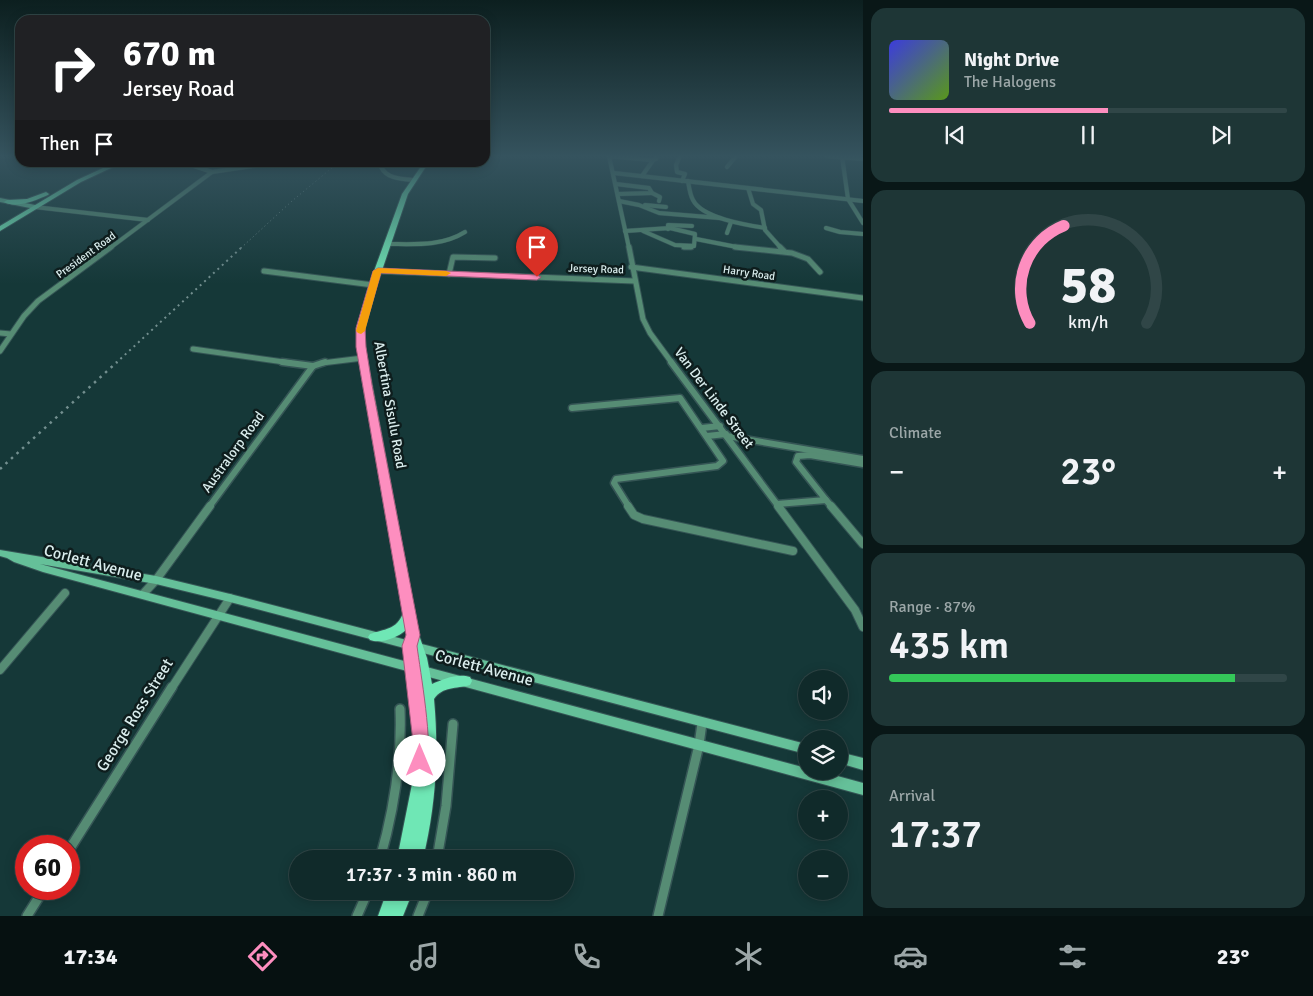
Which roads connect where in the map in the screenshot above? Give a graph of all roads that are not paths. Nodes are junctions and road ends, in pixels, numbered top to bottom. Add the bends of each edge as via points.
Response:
1 (34, 199) edge
2 (40, 199) edge
3 (46, 199) edge
4 (176, 199) edge
5 (403, 199) edge
6 (619, 199) edge
7 (692, 199) edge
8 (751, 199) edge
9 (848, 199) joint
10 (863, 201) edge
11 (619, 202) junction
12 (3, 203) edge
13 (639, 205) junction
14 (666, 207) dead end
15 (29, 208) junction
16 (12, 213) junction
17 (720, 218) junction
18 (148, 220) junction
19 (0, 222) edge
20 (731, 222) junction
21 (863, 223) edge
22 (692, 226) dead end
23 (765, 228) junction
24 (826, 228) dead end
25 (0, 229) edge
26 (668, 229) junction
27 (625, 231) junction
28 (643, 231) junction
29 (464, 232) dead end
30 (727, 233) dead end
31 (863, 234) edge
32 (696, 239) junction
33 (386, 244) junction
34 (784, 251) junction
35 (495, 258) dead end
36 (631, 267) junction
37 (264, 271) dead end
38 (378, 271) junction
39 (820, 272) dead end
40 (449, 274) junction
41 (634, 281) junction
42 (373, 284) junction
43 (863, 298) edge
44 (0, 333) edge
45 (11, 334) junction
46 (193, 349) dead end
47 (0, 351) edge
48 (363, 358) junction
49 (312, 366) junction
50 (572, 408) dead end
51 (720, 426) junction
52 (702, 428) junction
53 (727, 435) junction
54 (707, 436) junction
55 (863, 463) edge
56 (826, 500) junction
57 (777, 504) junction
58 (863, 544) edge
59 (793, 551) dead end
60 (5, 554) edge
61 (156, 580) junction
62 (64, 593) dead end
63 (142, 594) junction
64 (230, 598) junction
65 (409, 612) junction
66 (218, 614) junction
67 (863, 628) edge
68 (374, 637) junction
69 (414, 643) junction
70 (418, 669) junction
71 (0, 670) edge
72 (465, 681) junction
73 (427, 698) junction
74 (400, 709) dead end
75 (702, 723) junction
76 (453, 724) dead end
77 (699, 745) junction
78 (798, 748) edge
79 (848, 760) edge
80 (863, 764) edge
81 (863, 789) edge
82 (78, 835) edge
83 (382, 850) edge
84 (407, 850) edge
85 (417, 850) edge
86 (439, 850) edge
87 (37, 900) edge
88 (364, 900) edge
89 (392, 900) edge
90 (401, 900) edge
91 (424, 900) edge
92 (27, 916) edge
93 (357, 916) edge
94 (386, 916) edge
95 (395, 916) edge
96 (418, 916) edge
97 (658, 916) edge

1 - 12 main road
2 - 15 main road
3 - 15 main road
4 - 18 street, President Road
5 - 33 main road, Albertina Sisulu Road
6 - 11 street, Van Der Linde Street
7 - 17 street
8 - 23 street via 761,210
9 - 10 street
9 - 21 street
11 - 13 street
11 - 27 street, Van Der Linde Street
12 - 15 street
12 - 16 main road
13 - 14 street
13 - 17 street via 659,213
15 - 16 main road
15 - 18 street
15 - 25 main road
16 - 19 main road
17 - 20 street
18 - 45 street, President Road via 38,301
20 - 23 street
20 - 30 street
22 - 26 street via 669,225
23 - 34 street
24 - 31 street
26 - 28 street
26 - 32 street via 695,234
27 - 28 street
27 - 36 street, Van Der Linde Street
28 - 32 street via 686,247 694,246
29 - 33 street via 456,239 442,242
32 - 34 street via 753,250
33 - 38 main road, Albertina Sisulu Road
34 - 39 street via 808,259
35 - 40 street via 453,257
36 - 41 street, Van Der Linde Street
36 - 43 street, Harry Road
37 - 42 street
38 - 40 street, Jersey Road
38 - 42 main road, Albertina Sisulu Road
40 - 41 street, Jersey Road
41 - 51 street, Van Der Linde Street via 643,319 650,333
42 - 48 main road, Albertina Sisulu Road via 361,328
44 - 45 street
45 - 47 street, President Road
46 - 49 street
48 - 49 street via 327,361
48 - 65 main road, Albertina Sisulu Road
49 - 61 street, Australorp Road
50 - 52 street via 680,398
51 - 52 street
51 - 53 street, Van Der Linde Street
52 - 54 street
53 - 54 street
53 - 55 street
53 - 57 street, Van Der Linde Street
54 - 59 street via 723,458 721,464 616,478 614,483 634,515
55 - 56 street via 798,456 796,462
56 - 57 street
56 - 58 street
57 - 67 street, Van Der Linde Street via 855,610
60 - 61 street, Corlett Avenue
60 - 63 street, Corlett Avenue
61 - 63 street, Australorp Road
61 - 64 street, Corlett Avenue
62 - 71 street
63 - 66 street, Corlett Avenue
64 - 66 street, George Ross Street
64 - 68 street, Corlett Avenue
65 - 68 main road via 407,621 399,630
65 - 69 main road, Albertina Sisulu Road
66 - 70 street, Corlett Avenue
66 - 82 street, George Ross Street
68 - 69 street, Corlett Avenue
69 - 70 main road, Albertina Sisulu Road
69 - 75 street, Corlett Avenue
70 - 72 street, Corlett Avenue
70 - 73 main road, Albertina Sisulu Road
70 - 84 main road, Albertina Sisulu Road via 420,779
72 - 73 main road via 434,688
72 - 77 street, Corlett Avenue
73 - 85 main road, Albertina Sisulu Road via 430,775
74 - 83 street via 402,731 398,772
75 - 77 street
75 - 78 street, Corlett Avenue
76 - 86 street
77 - 81 street, Corlett Avenue
77 - 97 street
79 - 80 street
87 - 92 street
88 - 93 street
89 - 94 main road
90 - 95 main road
91 - 96 street

